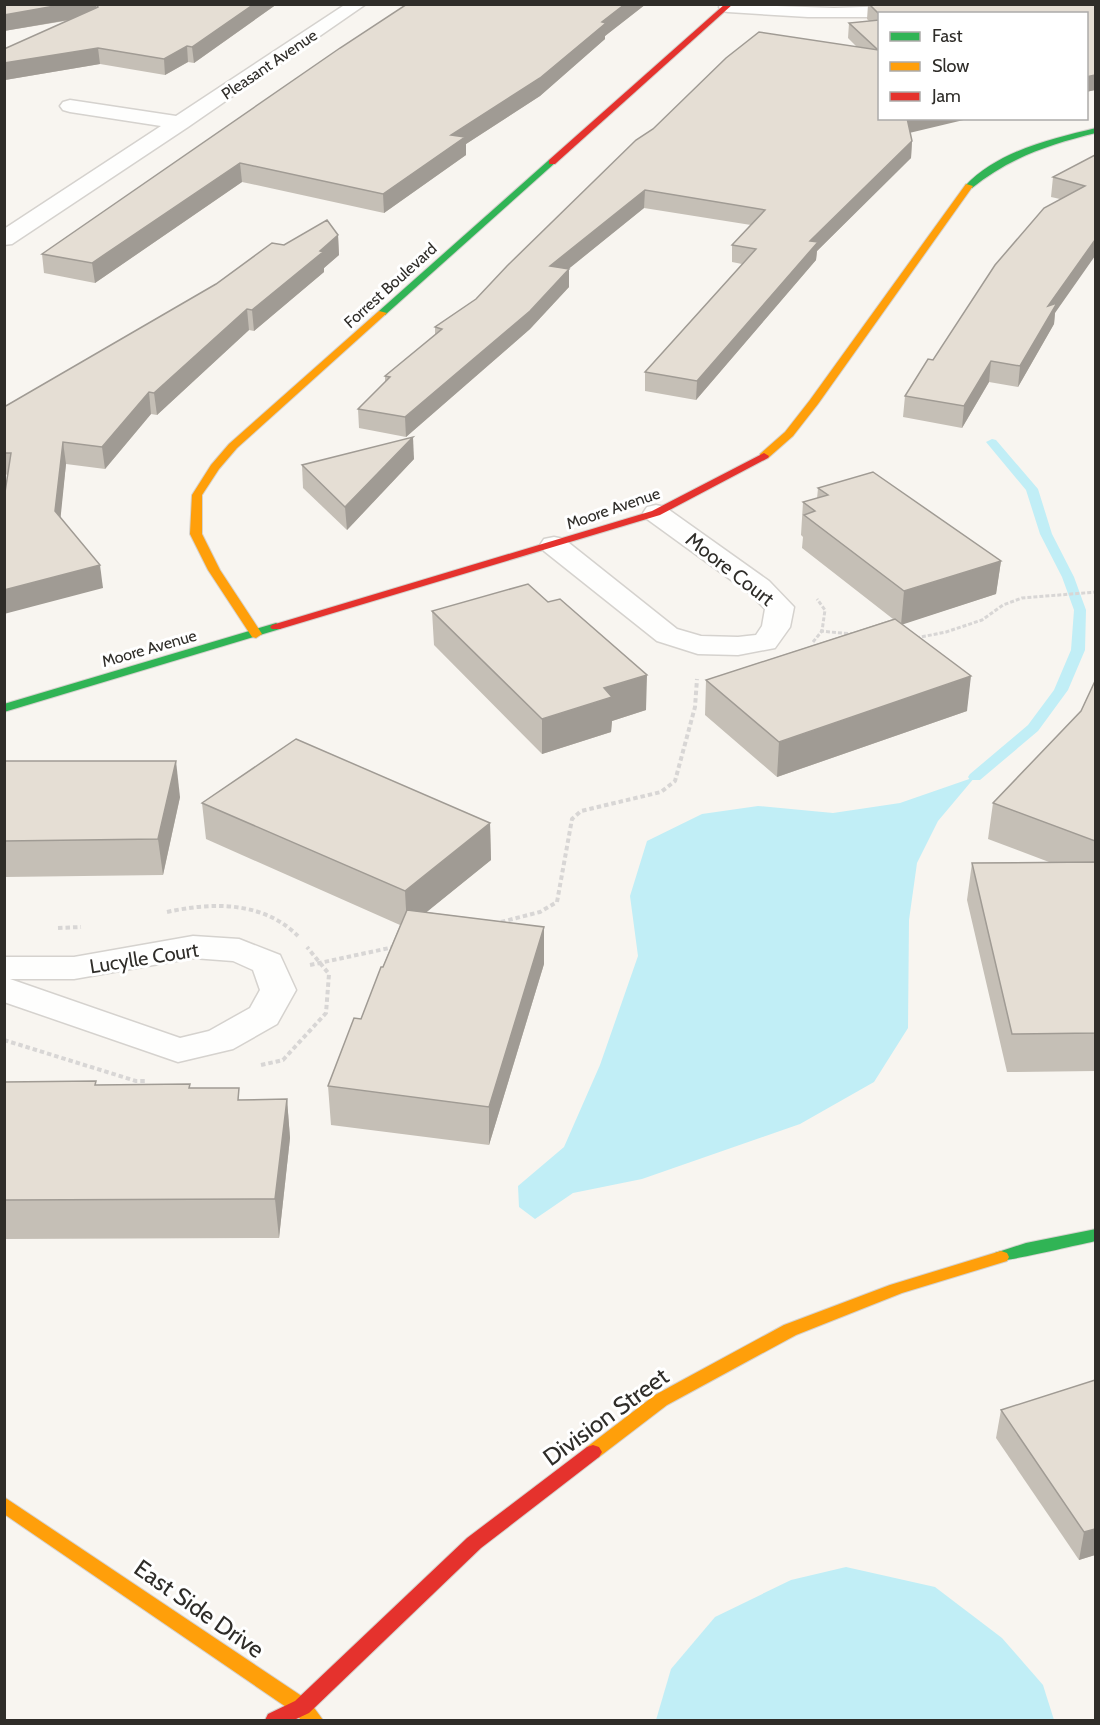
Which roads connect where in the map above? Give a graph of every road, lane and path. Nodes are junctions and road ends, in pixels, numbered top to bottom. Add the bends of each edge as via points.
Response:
1 (358, 4) edge
2 (941, 4) edge
3 (729, 6) edge
4 (878, 12) edge
5 (881, 12) edge
6 (70, 106) dead end
7 (181, 123) junction
8 (1095, 130) edge
9 (4, 239) edge
10 (656, 513) junction
11 (554, 545) junction
12 (812, 591) dead end
13 (1095, 592) edge
14 (776, 627) junction
15 (822, 631) junction
16 (256, 634) junction
17 (854, 634) edge
18 (910, 639) edge
19 (812, 644) edge
20 (698, 645) junction
21 (4, 708) edge
22 (166, 912) dead end
23 (499, 923) edge
24 (87, 927) dead end
25 (54, 929) dead end
26 (398, 946) edge
27 (320, 963) junction
28 (4, 968) edge
29 (271, 972) junction
30 (4, 989) edge
31 (4, 1040) edge
32 (252, 1067) dead end
33 (158, 1080) dead end
34 (1095, 1235) edge
35 (4, 1504) edge
36 (302, 1707) junction
37 (275, 1720) edge
38 (313, 1720) edge

1 - 7 street, Pleasant Avenue
2 - 5 street
3 - 4 street via 815,13
3 - 16 street, Forrest Boulevard via 242,438 215,467 197,495 196,534 214,570
6 - 7 street
7 - 9 street, Pleasant Avenue
8 - 10 street, Moore Avenue via 1022,149 982,173 789,434 759,460
10 - 11 street, Moore Avenue
10 - 14 street, Moore Court via 759,587 780,607
11 - 16 street, Moore Avenue
11 - 20 street, Moore Court via 667,635
12 - 15 path via 825,610
13 - 18 path via 1022,598 1003,605 982,620
14 - 15 path
14 - 20 street, Moore Court via 765,642
15 - 17 path
15 - 19 path
16 - 21 street, Moore Avenue
20 - 23 path via 695,707 675,781 661,792 581,811 572,819 557,902 540,912
22 - 27 path via 189,906 250,908 293,930
24 - 25 path
26 - 27 path
27 - 29 path
27 - 32 path via 329,974 326,1013 283,1060
28 - 29 street, Lucylle Court via 74,968 193,947 239,950 268,963
29 - 30 street via 278,990 264,1016 220,1041 178,1050
31 - 33 path via 136,1081
34 - 36 street, Division Street via 1026,1249 896,1289 790,1330 660,1400 474,1543
35 - 36 street, East Side Drive
36 - 37 street, Division Street
36 - 38 street, East Side Drive

